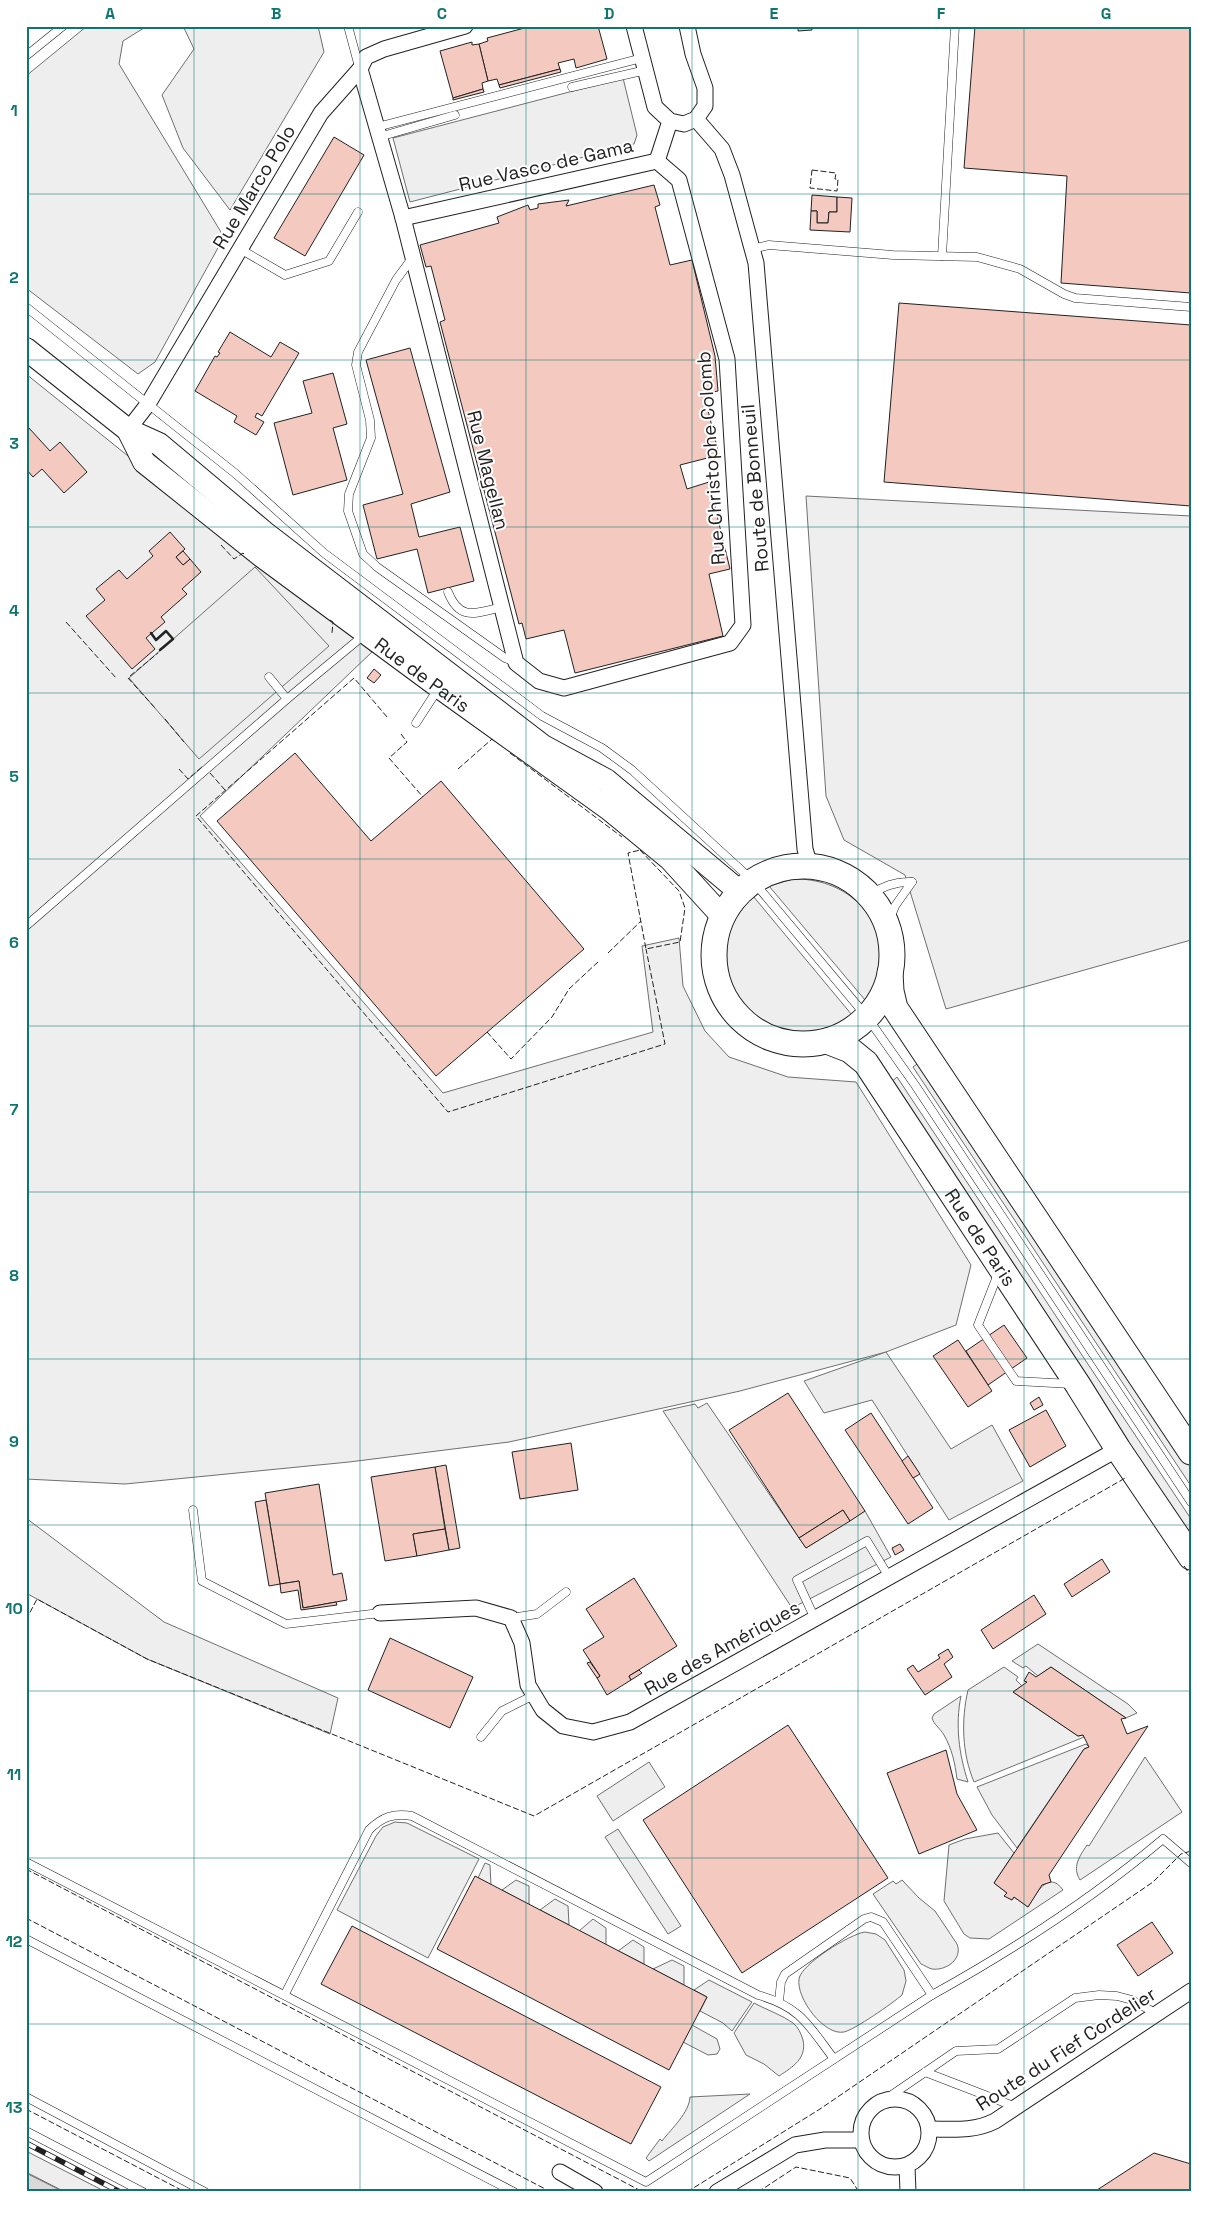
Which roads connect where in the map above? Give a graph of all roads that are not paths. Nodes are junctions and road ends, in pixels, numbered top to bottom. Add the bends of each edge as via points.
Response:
1 (63, 26) edge
2 (465, 26) edge
3 (634, 26) edge
4 (687, 26) edge
5 (955, 26) edge
6 (349, 28) edge
7 (26, 56) edge
8 (644, 64) junction
9 (360, 69) junction
10 (572, 88) dead end
11 (455, 116) dead end
12 (696, 119) junction
13 (670, 121) junction
14 (378, 132) junction
15 (657, 161) junction
16 (358, 212) dead end
17 (403, 218) junction
18 (240, 249) junction
19 (752, 249) junction
20 (942, 256) junction
21 (413, 257) junction
22 (26, 307) edge
23 (1191, 307) edge
24 (26, 350) edge
25 (148, 404) junction
26 (128, 430) junction
27 (448, 592) dead end
28 (502, 607) junction
29 (376, 630) junction
30 (516, 663) junction
31 (269, 677) dead end
32 (446, 682) junction
33 (287, 699) junction
34 (416, 723) dead end
35 (810, 866) junction
36 (746, 886) junction
37 (868, 894) junction
38 (722, 916) junction
39 (26, 926) edge
40 (887, 926) junction
41 (890, 973) junction
42 (867, 1017) junction
43 (827, 1041) junction
44 (1001, 1268) junction
45 (1078, 1385) junction
46 (1118, 1450) junction
47 (1191, 1452) edge
48 (1191, 1502) edge
49 (193, 1510) dead end
50 (1191, 1557) edge
51 (889, 1577) junction
52 (566, 1592) dead end
53 (380, 1613) joint
54 (511, 1618) junction
55 (815, 1619) junction
56 (534, 1694) junction
57 (481, 1737) dead end
58 (26, 1862) edge
59 (1191, 1863) edge
60 (26, 1938) edge
61 (1191, 1991) edge
62 (285, 1994) junction
63 (932, 1995) junction
64 (779, 2001) junction
65 (1157, 2014) junction
66 (834, 2059) junction
67 (925, 2072) junction
68 (26, 2097) edge
69 (880, 2103) junction
70 (1018, 2107) junction
71 (929, 2129) junction
72 (26, 2131) edge
73 (861, 2140) junction
74 (907, 2166) junction
75 (560, 2172) dead end
76 (143, 2192) edge
77 (205, 2192) edge
78 (514, 2192) edge
79 (595, 2192) edge
80 (717, 2192) edge
81 (908, 2192) edge

1 - 7 lane
2 - 9 street, Rue Marco Polo via 384,49 366,57
3 - 8 street
4 - 12 street via 705,88 705,106
5 - 20 lane
6 - 9 lane
8 - 10 lane
8 - 13 street via 656,107
8 - 14 lane
9 - 14 street, Rue Magellan
9 - 18 street, Rue Marco Polo via 321,113
11 - 14 lane
12 - 13 street via 684,124
12 - 19 street, Route de Bonneuil via 722,149
13 - 15 street, Rue Vasco de Gama
14 - 17 street, Rue Magellan
15 - 17 street, Rue Vasco de Gama
15 - 30 street, Rue Christophe Colomb via 679,180 727,359 742,626 730,643 564,688 539,681
16 - 18 lane via 330,262 286,275
17 - 21 street, Rue Magellan
18 - 25 street, Rue Marco Polo
19 - 20 lane via 769,245
19 - 35 street, Route de Bonneuil via 756,263 805,848
20 - 23 lane via 977,257 1020,268 1075,298
21 - 28 street, Rue Magellan
21 - 30 lane via 396,280 358,352 356,365 370,420 371,438 349,494 348,511 362,554
22 - 25 lane
24 - 26 main road, Rue de Paris
25 - 26 street, Rue Marco Polo
25 - 36 lane via 236,474 324,553 542,716 617,757
26 - 29 main road, Rue de Paris via 159,444
27 - 28 lane via 454,606 462,611 475,613
28 - 30 street, Rue Magellan
29 - 32 main road, Rue de Paris
29 - 33 lane
31 - 33 lane
32 - 34 lane
32 - 36 main road, Rue de Paris via 543,746 606,780
32 - 38 main road, Rue de Paris via 670,859
33 - 39 lane
35 - 36 main road via 770,872
35 - 37 main road via 841,875
36 - 38 main road
36 - 42 lane
37 - 40 main road
37 - 40 lane via 900,881 912,882 895,906
38 - 43 main road via 714,940 714,966 721,990 734,1012 753,1029 776,1040 802,1044
40 - 41 main road via 891,949
41 - 42 main road via 882,996
41 - 47 main road via 895,1008
42 - 43 main road via 855,1028
42 - 48 lane
43 - 44 main road, Rue de Paris via 850,1050 866,1063
44 - 45 main road, Rue de Paris
44 - 45 lane via 978,1325 1016,1381
45 - 46 main road, Rue de Paris
46 - 50 main road, Rue de Paris
46 - 51 street, Rue des Amériques
49 - 53 lane via 202,1581 286,1624
51 - 55 street, Rue des Amériques
51 - 55 lane via 867,1541 797,1580
52 - 54 lane via 537,1614
53 - 54 street via 476,1608
54 - 56 street, Rue des Amériques via 522,1644 528,1685
55 - 56 street, Rue des Amériques via 630,1722 593,1732 563,1726 543,1710
56 - 57 lane via 502,1711
58 - 62 lane
59 - 63 lane via 1163,1840 1112,1880 981,1968
60 - 78 lane
61 - 65 street, Route du Fief Cordelier
62 - 64 lane via 369,1830 378,1821 399,1814 412,1816 758,1995
62 - 66 lane via 646,2182
63 - 64 lane via 883,1922 871,1917 785,1974
63 - 66 lane
64 - 66 lane via 802,2016
65 - 67 lane via 1132,2000 1117,1996 1075,1998 998,2049 956,2051
65 - 70 street, Route du Fief Cordelier
67 - 69 lane
67 - 70 lane
68 - 77 lane
69 - 71 street via 900,2100 911,2103 926,2118
69 - 73 street via 864,2118
70 - 71 street, Route du Fief Cordelier via 982,2128
71 - 74 street via 924,2151
72 - 76 lane
73 - 74 street via 865,2151 883,2166
73 - 80 street via 825,2140 795,2145
74 - 81 street
75 - 79 street

